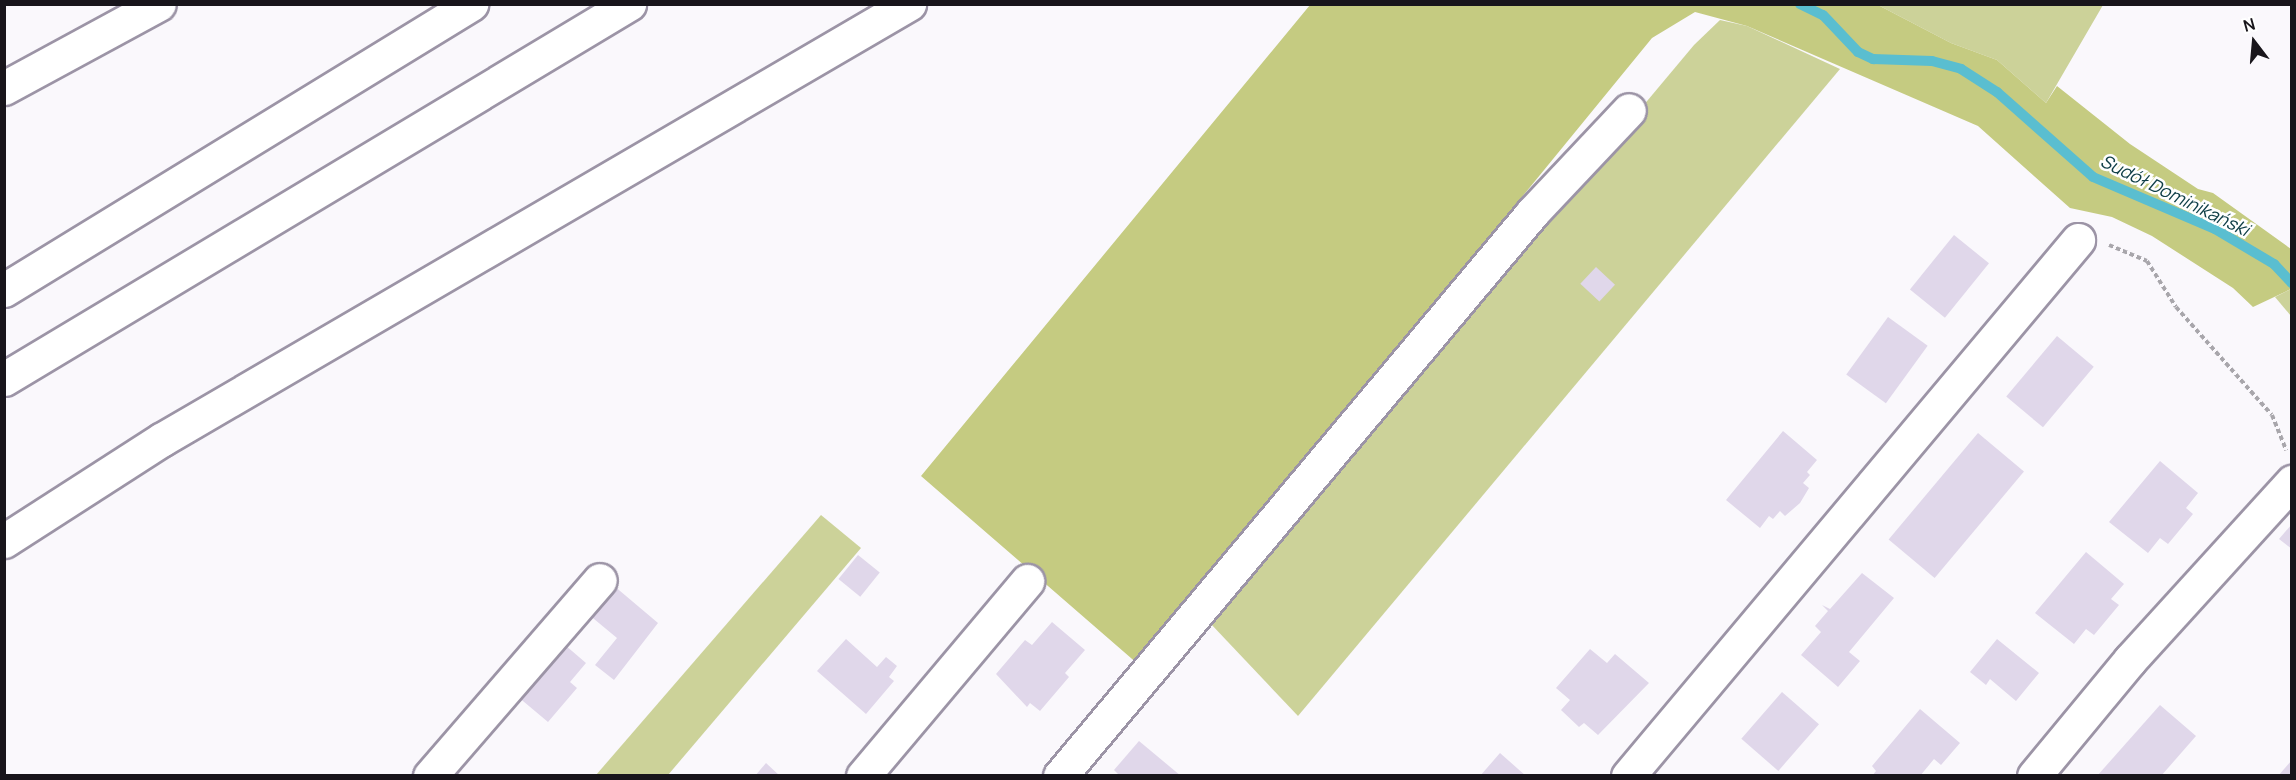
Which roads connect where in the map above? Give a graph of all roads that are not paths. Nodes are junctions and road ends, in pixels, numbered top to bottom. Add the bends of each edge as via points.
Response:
1 (159, 4) edge
2 (471, 4) edge
3 (629, 4) edge
4 (909, 4) edge
5 (4, 88) edge
6 (1629, 110) dead end
7 (2078, 240) road end
8 (4, 290) edge
9 (4, 379) edge
10 (2290, 468) edge
11 (4, 542) edge
12 (600, 580) dead end
13 (1027, 581) dead end
14 (430, 776) edge
15 (863, 776) edge
16 (1060, 776) edge
17 (1628, 776) edge
18 (2034, 776) edge

1 - 5 main road
2 - 8 main road
3 - 9 main road
4 - 11 main road via 161,440
6 - 16 main road via 1532,213
7 - 17 main road
10 - 18 main road
12 - 14 main road
13 - 15 main road

